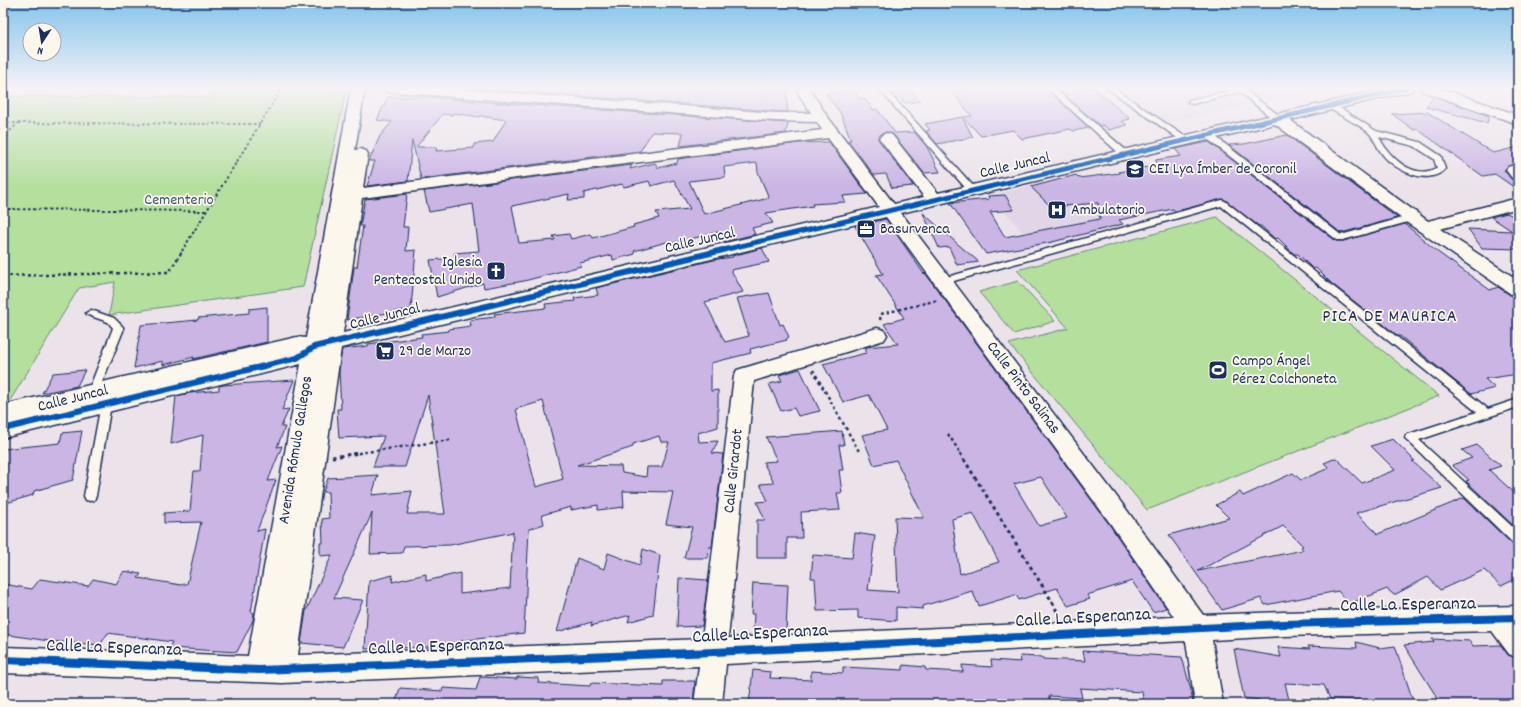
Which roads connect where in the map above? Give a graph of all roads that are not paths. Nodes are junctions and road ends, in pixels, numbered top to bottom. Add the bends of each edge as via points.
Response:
1 (355, 121) edge
2 (363, 121) edge
3 (800, 121) edge
4 (823, 121) edge
5 (910, 121) edge
6 (1088, 121) edge
7 (1158, 121) edge
8 (1264, 121) edge
9 (1281, 121) edge
10 (1355, 121) edge
11 (826, 125) junction
12 (1374, 133) junction
13 (1208, 134) junction
14 (887, 138) dead end
15 (1186, 140) junction
16 (1126, 154) junction
17 (1518, 169) edge
18 (1518, 175) edge
19 (972, 190) junction
20 (347, 195) junction
21 (934, 199) junction
22 (1518, 203) edge
23 (888, 210) junction
24 (1419, 223) junction
25 (948, 289) junction
26 (1518, 289) edge
27 (92, 313) dead end
28 (877, 335) road end
29 (322, 345) junction
30 (100, 398) junction
31 (1518, 403) edge
32 (3, 413) edge
33 (1486, 414) junction
34 (3, 429) edge
35 (90, 496) dead end
36 (1518, 540) edge
37 (1509, 619) edge
38 (1197, 628) junction
39 (1518, 645) edge
40 (714, 652) junction
41 (3, 660) edge
42 (271, 670) junction
43 (708, 704) edge
44 (1209, 704) edge

1 - 20 street, Avenida Rómulo Gallegos
2 - 20 street, Avenida Rómulo Gallegos
3 - 11 street
4 - 11 street, Calle Pinto Salinas
5 - 19 lane
6 - 16 lane
7 - 15 lane
8 - 13 street, Calle Juncal
9 - 24 street
10 - 12 lane
11 - 20 street
11 - 23 street, Calle Pinto Salinas
12 - 12 lane via 1379,146 1400,168 1422,174 1435,173 1441,169 1438,158 1416,144
13 - 15 street, Calle Juncal
13 - 24 lane via 1340,238
14 - 21 street
15 - 16 street, Calle Juncal
16 - 19 street, Calle Juncal
17 - 18 street via 1514,170
19 - 21 street, Calle Juncal
20 - 29 street, Avenida Rómulo Gallegos
21 - 23 street, Calle Juncal
22 - 24 street
23 - 25 street, Calle Pinto Salinas
23 - 29 street, Calle Juncal
24 - 26 street
25 - 33 lane via 1222,203
25 - 38 street, Calle Pinto Salinas via 1118,516
27 - 30 lane via 111,320 118,327 98,377
28 - 40 street, Calle Girardot via 744,376
29 - 30 street, Calle Juncal via 297,358
29 - 42 street, Avenida Rómulo Gallegos
29 - 42 street, Avenida Rómulo Gallegos via 314,459
30 - 32 street, Calle Juncal
30 - 34 street, Calle Juncal
30 - 35 lane
31 - 33 lane
33 - 36 lane via 1410,438
37 - 38 street, Calle La Esperanza
37 - 39 street
38 - 40 street, Calle La Esperanza
38 - 44 street, Calle Pinto Salinas
40 - 42 street, Calle La Esperanza
40 - 43 street, Calle Girardot
41 - 42 street, Calle La Esperanza

